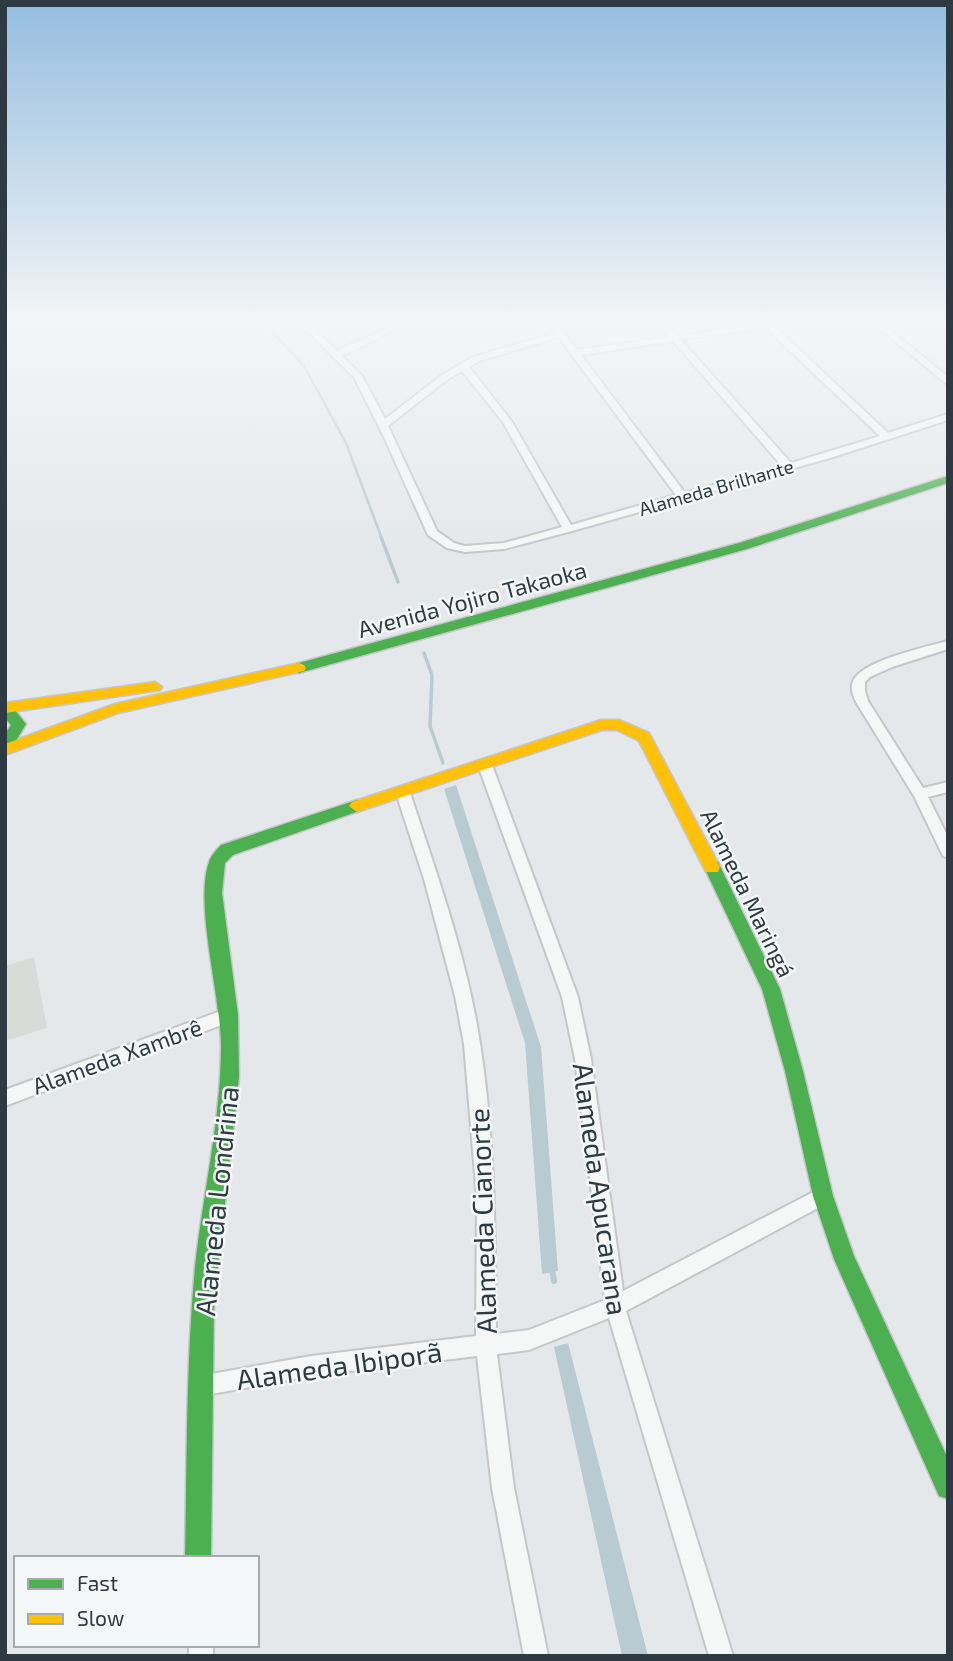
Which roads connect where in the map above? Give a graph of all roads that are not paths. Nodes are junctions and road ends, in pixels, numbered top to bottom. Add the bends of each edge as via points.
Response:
1 (370, 400) edge
2 (418, 400) edge
3 (491, 400) edge
4 (610, 400) edge
5 (729, 400) edge
6 (849, 400) edge
7 (948, 417) edge
8 (383, 425) junction
9 (887, 437) junction
10 (789, 467) junction
11 (948, 467) edge
12 (948, 479) edge
13 (682, 496) junction
14 (568, 529) junction
15 (948, 645) edge
16 (5, 708) edge
17 (5, 748) edge
18 (485, 765) junction
19 (948, 787) edge
20 (402, 793) junction
21 (920, 794) junction
22 (227, 850) joint
23 (948, 852) edge
24 (229, 1015) junction
25 (5, 1098) edge
26 (823, 1196) junction
27 (615, 1306) junction
28 (486, 1346) junction
29 (200, 1386) junction
30 (948, 1487) edge
31 (198, 1556) edge
32 (536, 1656) edge
33 (721, 1656) edge

1 - 8 street
2 - 8 street
3 - 14 street
4 - 13 street
5 - 10 street
6 - 9 street
7 - 9 street, Alameda Brilhante
8 - 14 street, Alameda Brilhante via 432,533 451,546 483,550
9 - 10 street, Alameda Brilhante
10 - 13 street, Alameda Brilhante
11 - 16 main road, Avenida Yojiro Takaoka via 694,550 282,662 112,695
12 - 17 main road, Avenida Yojiro Takaoka via 584,592 306,667 115,709
13 - 14 street, Alameda Brilhante
15 - 21 street via 876,669 858,683 862,702
16 - 17 main road via 19,724
18 - 20 main road, Alameda Maringá
18 - 26 main road, Alameda Maringá via 601,725 619,725 644,737 771,989
18 - 27 street, Alameda Apucarana via 570,997 583,1059
19 - 21 street
20 - 22 main road, Alameda Maringá
20 - 28 street, Alameda Cianorte via 452,957 472,1044 486,1198
21 - 23 street
22 - 24 main road, Alameda Londrina via 217,862 214,886
24 - 25 street, Alameda Xambrê
24 - 29 main road, Alameda Londrina via 230,1067 206,1268
26 - 27 street, Alameda Ibiporã
26 - 30 main road, Alameda Maringá via 863,1305
27 - 28 street, Alameda Ibiporã via 529,1340
27 - 33 street, Alameda Apucarana
28 - 29 street, Alameda Ibiporã via 312,1366
28 - 32 street, Alameda Cianorte via 503,1488
29 - 31 main road, Alameda Londrina

